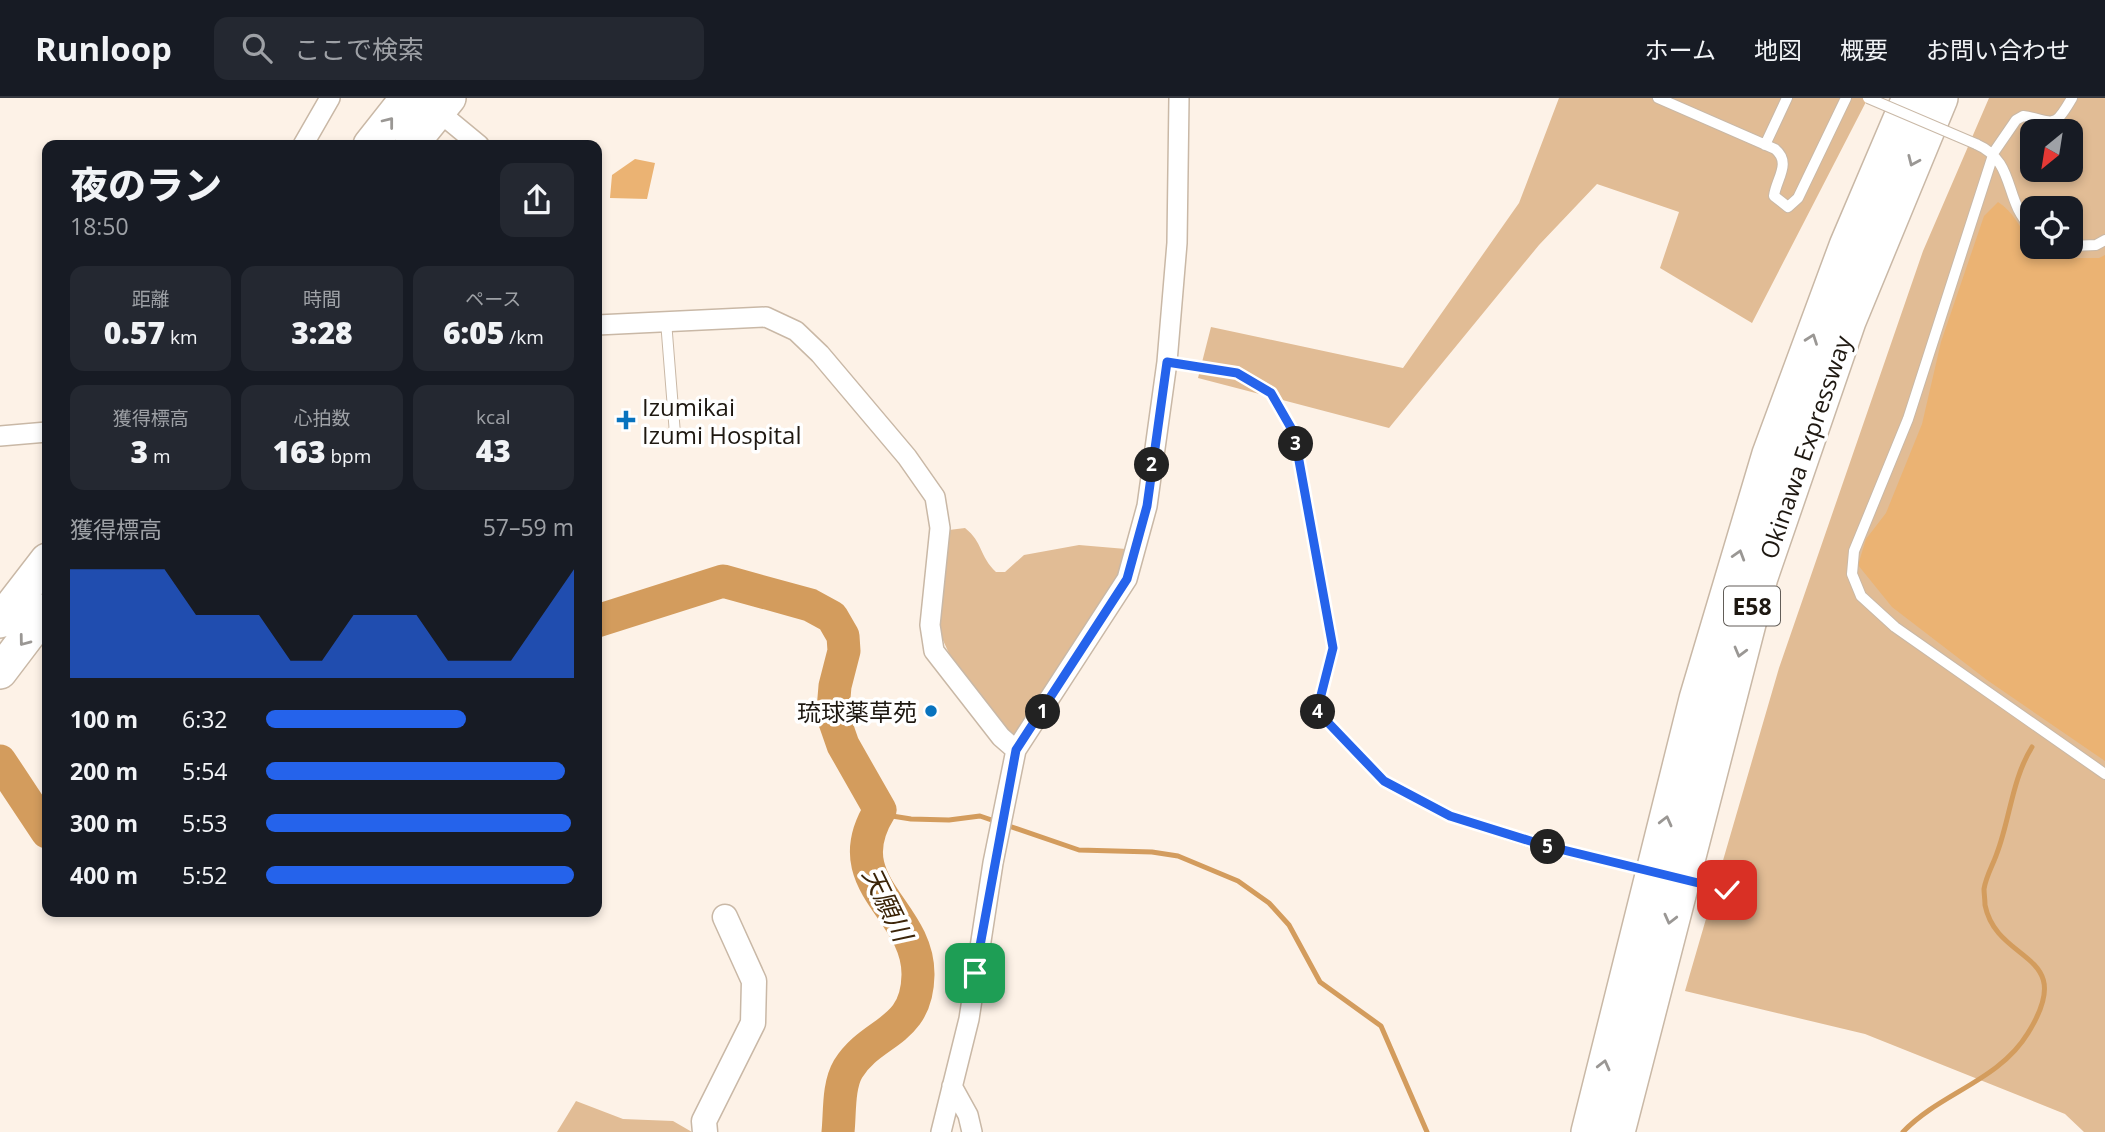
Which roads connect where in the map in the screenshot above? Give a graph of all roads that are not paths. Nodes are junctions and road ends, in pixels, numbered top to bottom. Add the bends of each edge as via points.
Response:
1 (330, 98) edge
2 (407, 98) edge
3 (1179, 98) edge
4 (1658, 98) edge
5 (1787, 98) edge
6 (1846, 98) edge
7 (1868, 98) edge
8 (1910, 98) edge
9 (1940, 98) edge
10 (2072, 98) edge
11 (436, 102) edge
12 (306, 140) edge
13 (374, 140) edge
14 (414, 140) edge
15 (473, 140) edge
16 (1765, 145) junction
17 (1994, 152) junction
18 (2020, 207) edge
19 (2105, 240) edge
20 (2083, 245) edge
21 (666, 321) junction
22 (602, 325) edge
23 (1167, 362) junction
24 (42, 432) edge
25 (675, 434) dead end
26 (0, 436) edge
27 (42, 566) edge
28 (42, 617) edge
29 (0, 621) edge
30 (0, 672) edge
31 (1016, 750) junction
32 (2105, 774) edge
33 (1727, 890) dead end
34 (725, 917) dead end
35 (952, 1086) junction
36 (705, 1132) edge
37 (941, 1132) edge
38 (972, 1132) edge
39 (1589, 1132) edge
40 (1617, 1132) edge

1 - 12 street
13 -> 2 highway
3 - 23 street via 1177,243
4 - 16 lane
5 - 16 lane
6 - 16 lane via 1794,205 1788,207 1774,197 1784,163 1782,155
7 - 17 lane, bridge
39 -> 8 highway, Okinawa Expressway / E58 via 1697,699 1770,454 1847,246
9 -> 40 highway, Okinawa Expressway / E58 via 1848,321 1760,577
10 - 17 lane via 2056,121 2023,116 2016,120
11 - 14 highway
11 - 15 street
17 - 18 lane
17 - 32 lane via 1908,419 1854,551 1852,574 1861,596 1895,627
19 - 20 lane
21 - 22 street
21 - 25 lane
21 - 31 street via 766,317 796,331 906,457 935,497 940,528 930,625 934,651
23 - 31 street via 1147,506 1127,579
23 - 33 lane, bridge via 1237,373 1271,393 1294,433 1333,648 1317,711 1384,781 1450,816 1543,845
24 - 26 street
27 - 29 highway
28 -> 30 highway
31 - 35 street via 969,1019
34 - 36 street via 754,981 753,1023 704,1121
35 - 37 street
35 - 38 street

